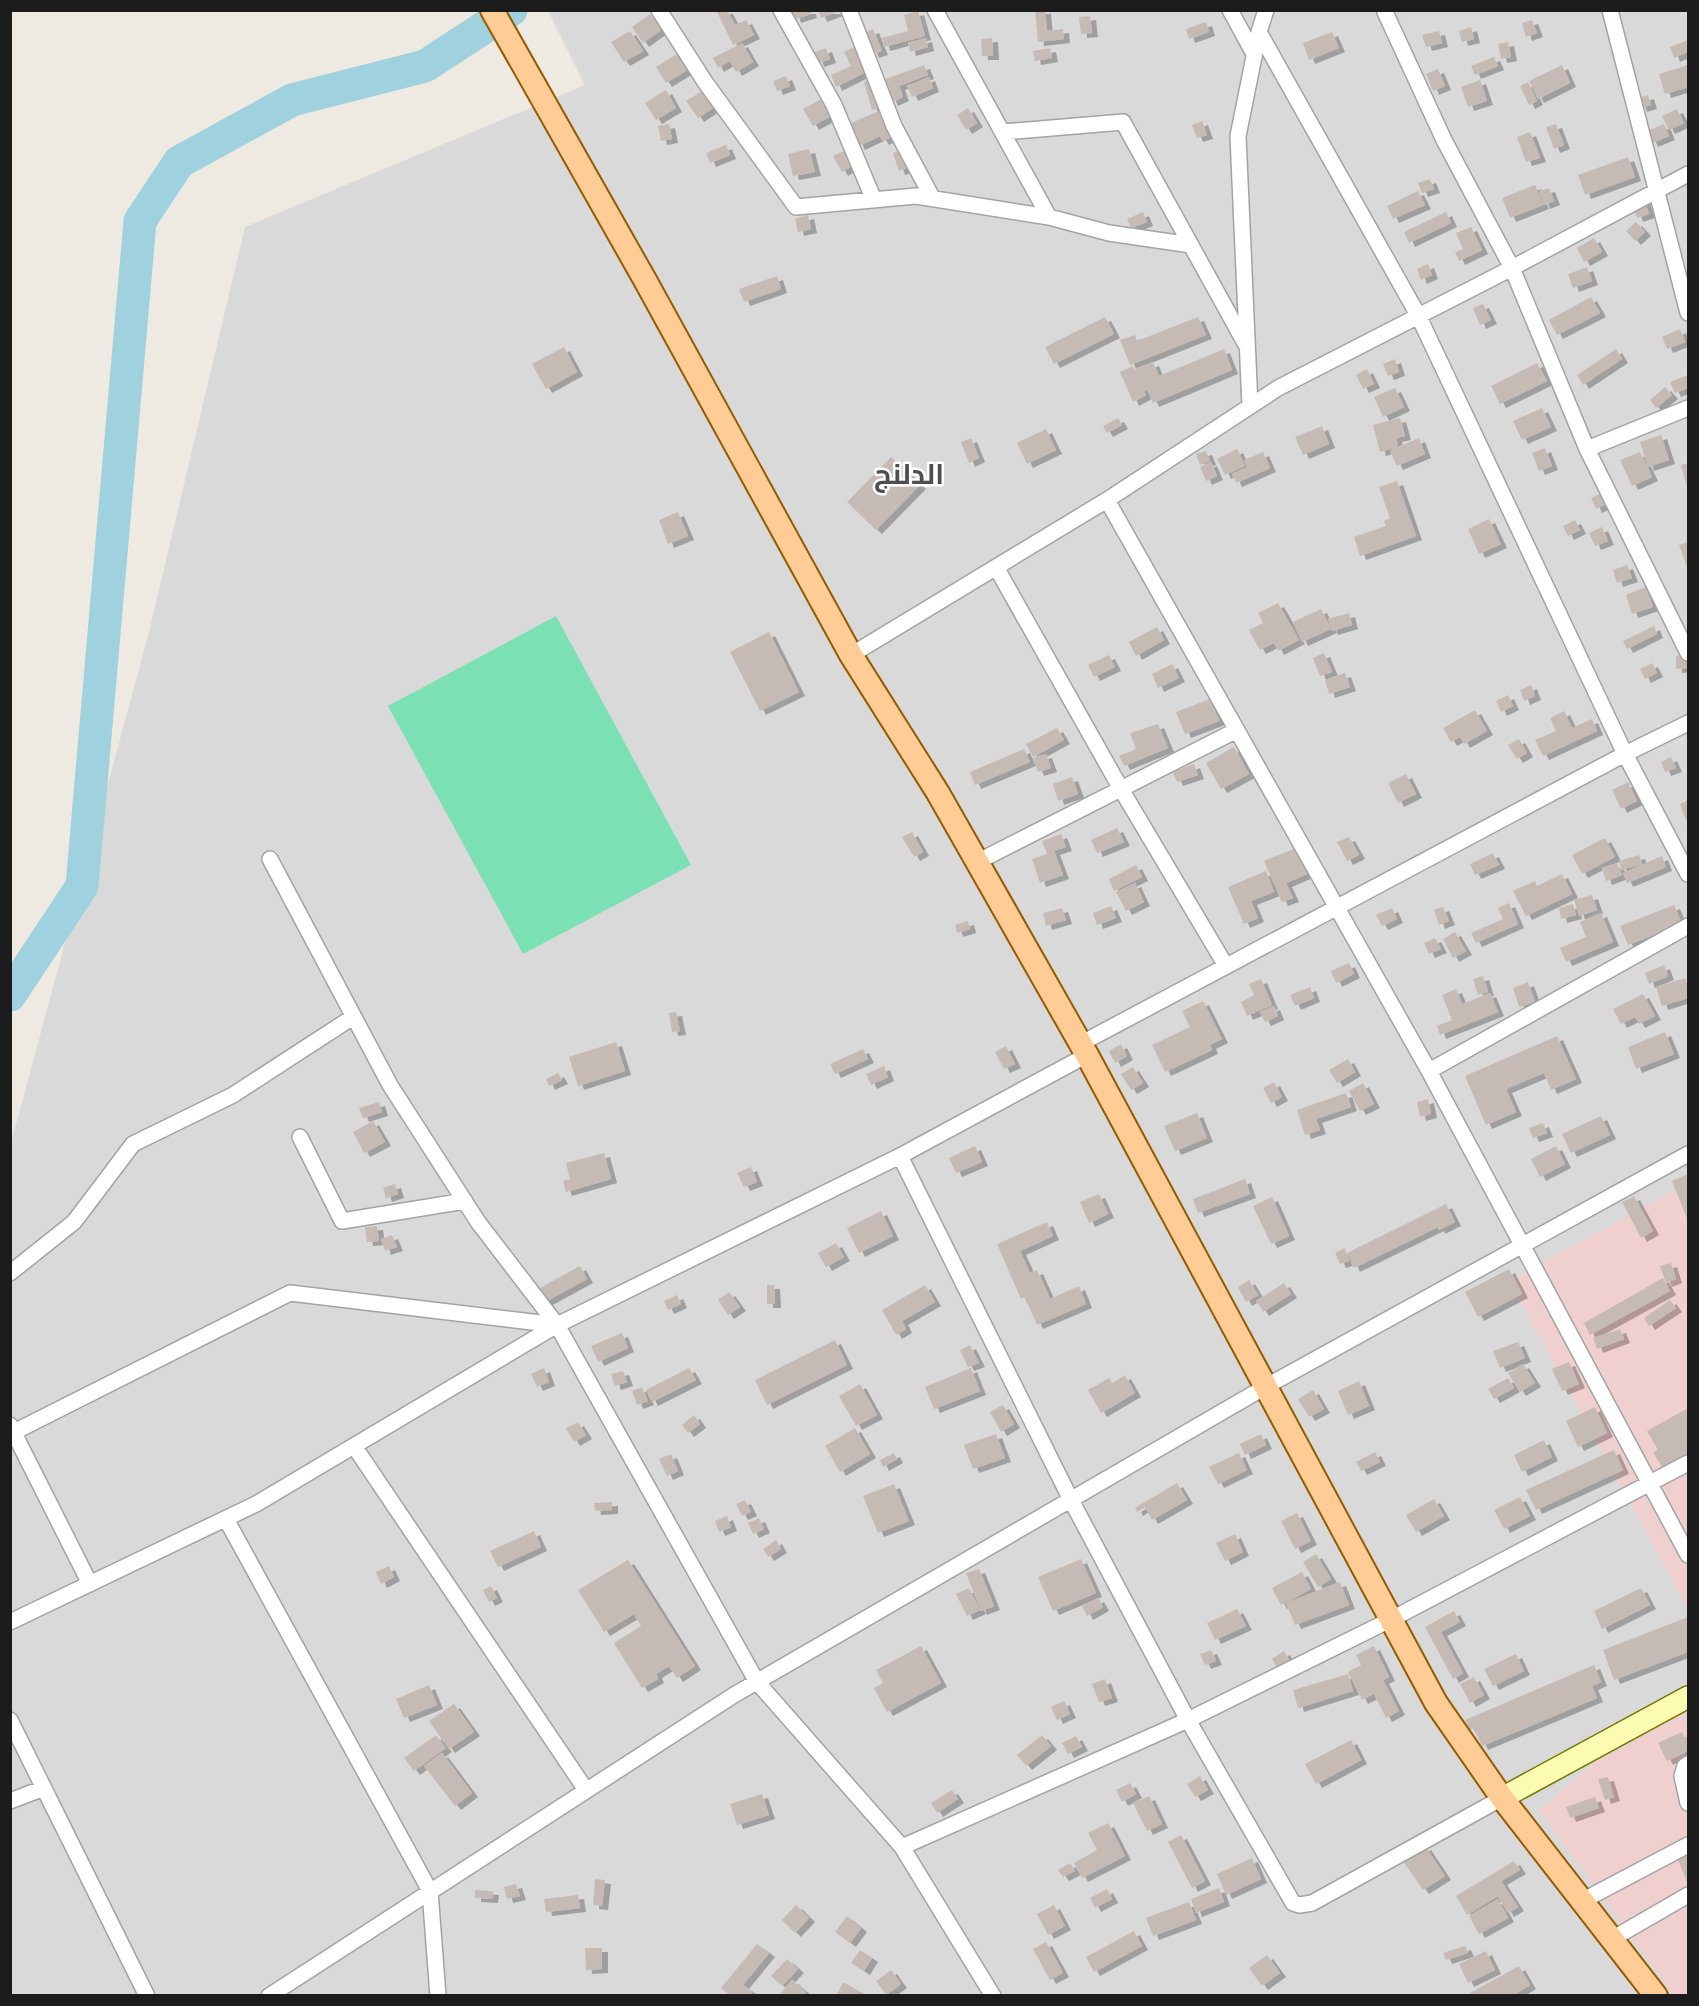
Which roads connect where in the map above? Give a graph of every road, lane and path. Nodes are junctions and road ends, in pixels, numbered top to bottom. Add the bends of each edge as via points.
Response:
1 (492, 10) edge
2 (659, 10) edge
3 (781, 10) edge
4 (849, 10) edge
5 (935, 10) edge
6 (1230, 10) edge
7 (1266, 10) edge
8 (1610, 10) edge
9 (1384, 12) dead end
10 (1259, 32) junction
11 (1254, 54) junction
12 (1003, 132) junction
13 (1689, 174) edge
14 (1657, 192) junction
15 (933, 199) junction
16 (874, 200) junction
17 (1049, 217) junction
18 (1191, 245) junction
19 (1512, 268) junction
20 (1689, 313) edge
21 (1418, 315) junction
22 (1247, 348) junction
23 (1250, 406) junction
24 (1689, 408) edge
25 (1587, 449) junction
26 (1107, 500) junction
27 (996, 567) junction
28 (1689, 653) edge
29 (851, 655) junction
30 (1689, 723) edge
31 (1237, 730) junction
32 (1625, 754) junction
33 (1121, 789) junction
34 (270, 859) dead end
35 (977, 862) junction
36 (1689, 874) edge
37 (1337, 908) junction
38 (1689, 927) edge
39 (1226, 966) junction
40 (353, 1017) junction
41 (1083, 1050) junction
42 (1429, 1071) junction
43 (300, 1137) dead end
44 (1689, 1154) edge
45 (900, 1156) junction
46 (465, 1201) junction
47 (1523, 1246) junction
48 (10, 1273) edge
49 (556, 1325) junction
50 (1265, 1387) junction
51 (12, 1431) edge
52 (354, 1446) junction
53 (1689, 1463) edge
54 (1651, 1485) junction
55 (1071, 1500) junction
56 (226, 1519) junction
57 (1689, 1555) edge
58 (90, 1584) junction
59 (1390, 1620) junction
60 (10, 1622) edge
61 (757, 1682) junction
62 (1689, 1697) edge
63 (10, 1720) edge
64 (1188, 1720) junction
65 (1689, 1764) edge
66 (44, 1788) junction
67 (586, 1790) junction
68 (1502, 1798) junction
69 (10, 1801) edge
70 (1689, 1803) edge
71 (1689, 1845) edge
72 (902, 1847) junction
73 (430, 1892) junction
74 (1689, 1895) edge
75 (1582, 1901) junction
76 (1612, 1938) junction
77 (147, 1995) edge
78 (268, 1995) edge
79 (438, 1995) edge
80 (993, 1995) edge
81 (1656, 1995) edge

1 - 29 main road
2 - 16 street via 705,82 796,207
3 - 16 street via 834,105
4 - 15 street via 894,126
5 - 12 street
6 - 11 street
7 - 10 street
8 - 14 street
9 - 19 street via 1444,140
10 - 11 street
10 - 21 street
11 - 22 street via 1238,136
12 - 17 street
12 - 18 street via 1123,122
13 - 14 street
14 - 19 street
14 - 20 street
15 - 16 street via 916,196
15 - 17 street
17 - 18 street via 1109,233
18 - 22 street
19 - 21 street
19 - 25 street
21 - 23 street via 1278,387
21 - 32 street
22 - 23 street
23 - 26 street
24 - 25 street
25 - 28 street
26 - 27 street
26 - 31 street
27 - 29 street
27 - 33 street
29 - 35 main road
30 - 32 street
31 - 33 street
31 - 37 street
32 - 36 street
32 - 37 street
33 - 35 street
33 - 39 street
34 - 40 street
35 - 41 main road
37 - 39 street
37 - 42 street
38 - 42 street
39 - 41 street
40 - 46 street via 390,1085
40 - 48 street via 233,1095 133,1144 74,1222
41 - 45 street
41 - 50 main road
42 - 47 street
43 - 46 street via 342,1221
44 - 47 street
45 - 49 street
45 - 55 street
46 - 49 street
47 - 50 street
47 - 54 street
49 - 51 street via 290,1293
49 - 52 street
49 - 61 street
50 - 55 street
50 - 59 main road
51 - 58 street
52 - 56 street
52 - 67 street
53 - 54 street
54 - 57 street
54 - 59 street
55 - 61 street
55 - 64 street
56 - 58 street
56 - 73 street
58 - 60 street
59 - 64 street
59 - 68 main road via 1436,1703
61 - 67 street
61 - 72 street
62 - 68 main road
63 - 66 street
64 - 68 street via 1293,1903 1300,1905 1312,1903
64 - 72 street
65 - 70 street via 1682,1776
66 - 69 street
66 - 77 street
67 - 73 street
68 - 75 main road
71 - 75 street
72 - 80 street
73 - 78 street
73 - 79 street
74 - 76 street
75 - 76 main road
76 - 81 main road

